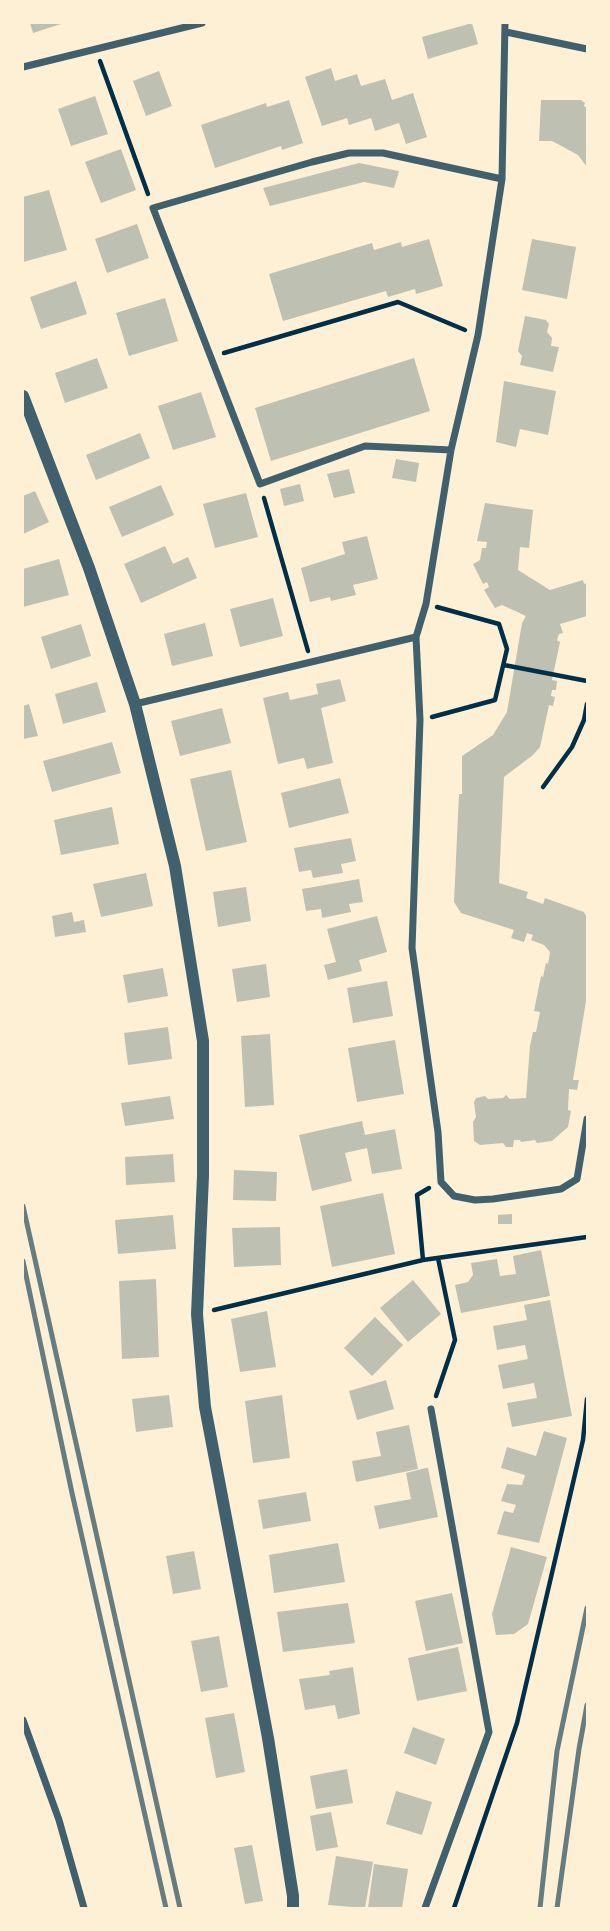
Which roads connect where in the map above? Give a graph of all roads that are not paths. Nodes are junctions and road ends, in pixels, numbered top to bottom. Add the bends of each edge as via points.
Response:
1 (202, 23) edge
2 (505, 23) edge
3 (506, 32) junction
4 (587, 49) edge
5 (23, 67) edge
6 (502, 178) junction
7 (23, 396) edge
8 (451, 450) junction
9 (416, 638) junction
10 (135, 704) junction
11 (587, 1119) edge
12 (431, 1409) road end
13 (23, 1720) edge
14 (84, 1908) edge
15 (293, 1908) edge
16 (425, 1908) edge

1 - 5 street
2 - 3 street
3 - 4 street
3 - 6 street
6 - 8 street via 478,335
6 - 8 street via 383,153 349,153 153,208 260,484 365,446
7 - 10 street
8 - 9 street via 426,604
9 - 10 street
9 - 11 street via 420,720 412,948 441,1182 454,1196 475,1200 561,1189 577,1179
10 - 15 street via 175,866 203,1041 197,1314 205,1406 268,1738
12 - 16 street via 489,1732
13 - 14 street

